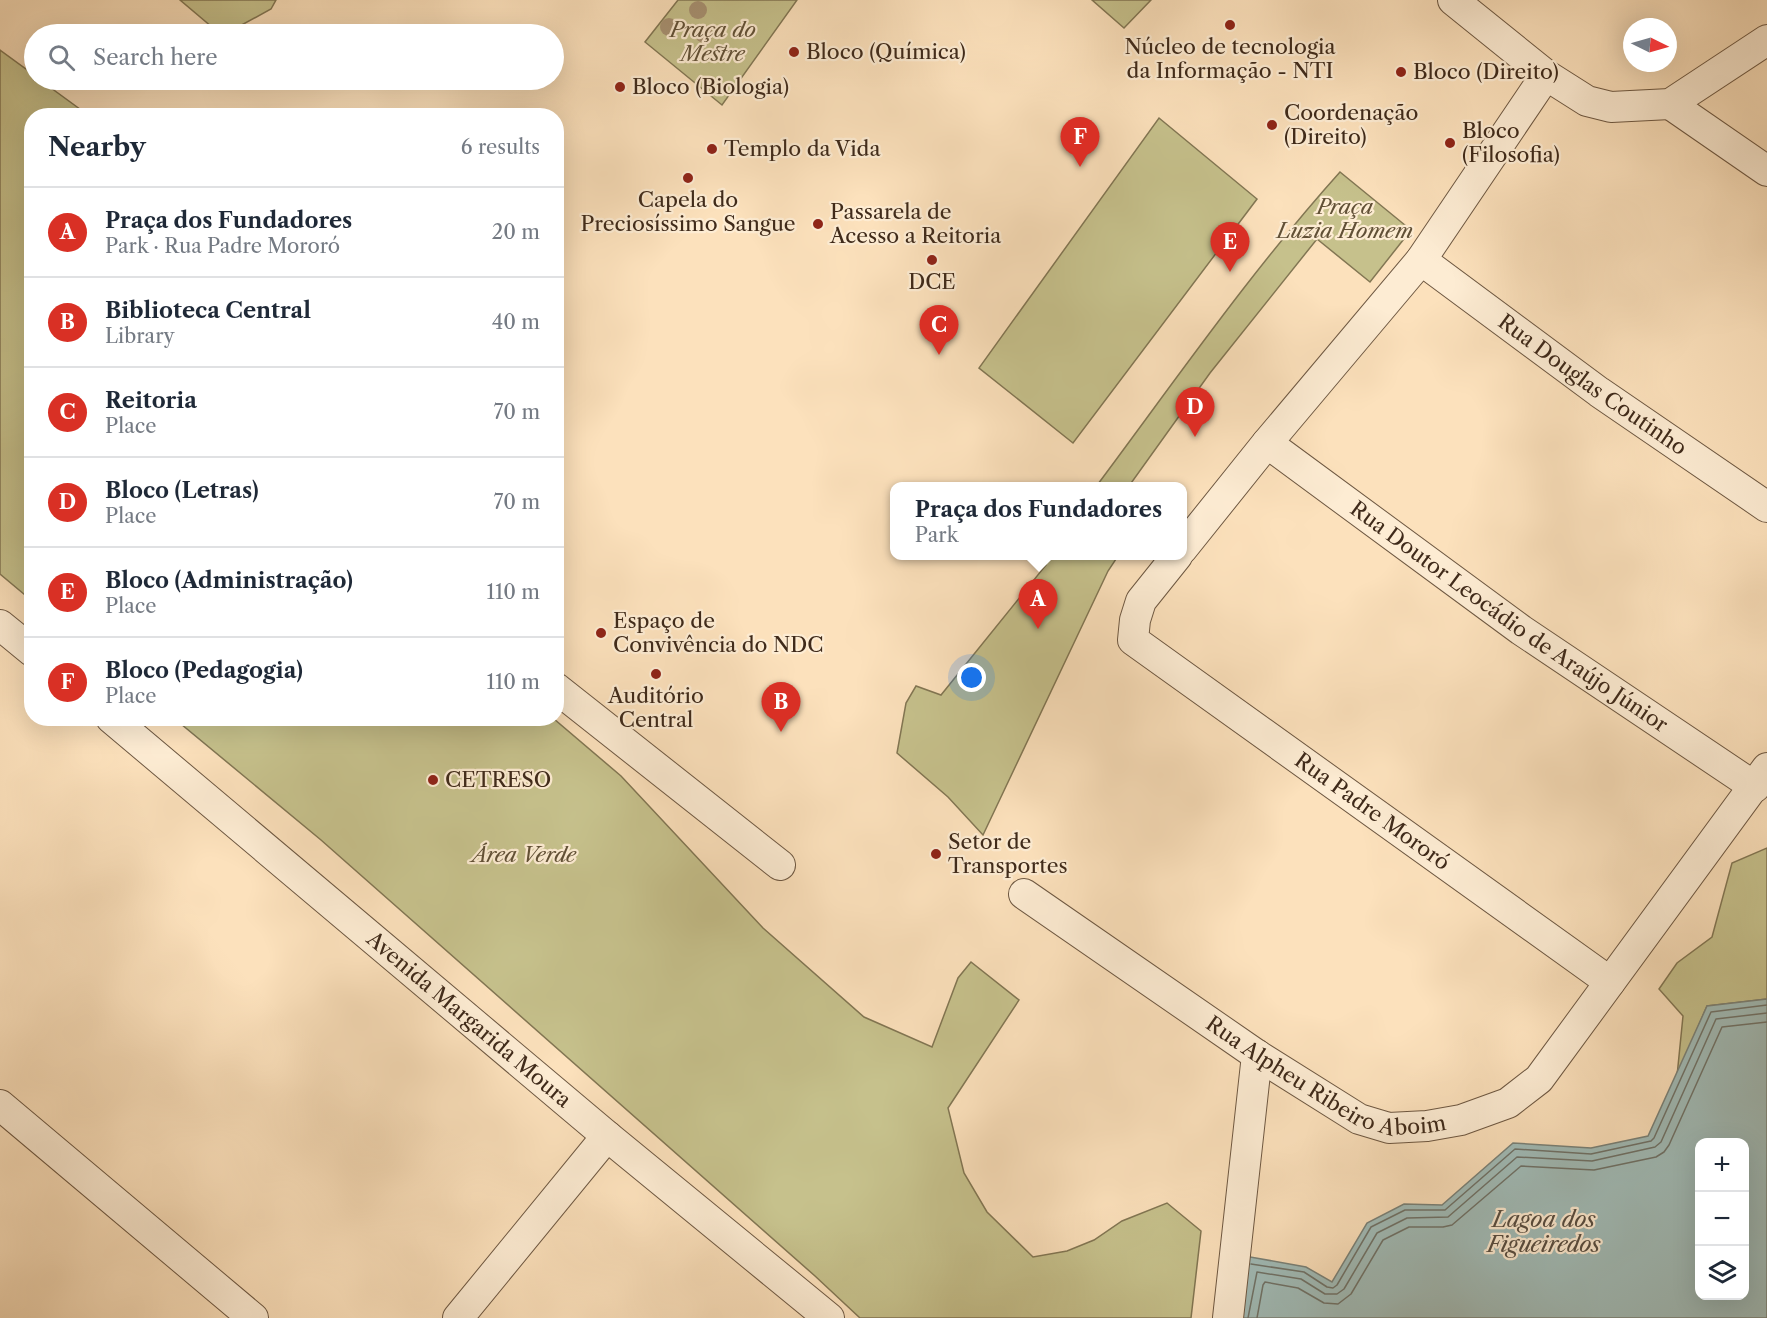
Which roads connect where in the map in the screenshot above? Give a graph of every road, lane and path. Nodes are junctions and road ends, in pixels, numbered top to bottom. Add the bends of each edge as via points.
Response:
1 (1453, 0) edge
2 (1767, 40) edge
3 (1546, 75) junction
4 (1670, 104) junction
5 (1767, 171) edge
6 (1421, 260) junction
7 (1267, 443) junction
8 (1767, 507) edge
9 (1187, 543) edge
10 (1173, 560) edge
11 (0, 625) edge
12 (24, 644) edge
13 (564, 694) edge
14 (120, 726) edge
15 (1761, 777) edge
16 (780, 865) dead end
17 (1024, 894) dead end
18 (1610, 982) junction
19 (1257, 1055) junction
20 (0, 1105) edge
21 (607, 1136) junction
22 (253, 1318) edge
23 (458, 1318) edge
24 (829, 1318) edge
25 (1228, 1318) edge

1 - 3 street
2 - 4 street
3 - 4 street via 1587,101 1611,107
3 - 6 street
4 - 5 street
6 - 7 street
6 - 8 street, Rua Douglas Coutinho via 1599,392
7 - 9 street
7 - 15 street, Rua Doutor Leocádio de Araújo Júnior via 1521,630
10 - 18 street, Rua Padre Mororó via 1141,601 1133,640
11 - 12 street
13 - 16 street
14 - 21 street, Avenida Margarida Moura
15 - 18 street, Rua Alpheu Ribeiro Aboim
17 - 19 street, Rua Alpheu Ribeiro Aboim
18 - 19 street, Rua Alpheu Ribeiro Aboim via 1539,1078 1508,1103 1461,1120 1389,1128 1359,1119
19 - 25 street
20 - 22 street
21 - 23 street
21 - 24 street, Avenida Margarida Moura

